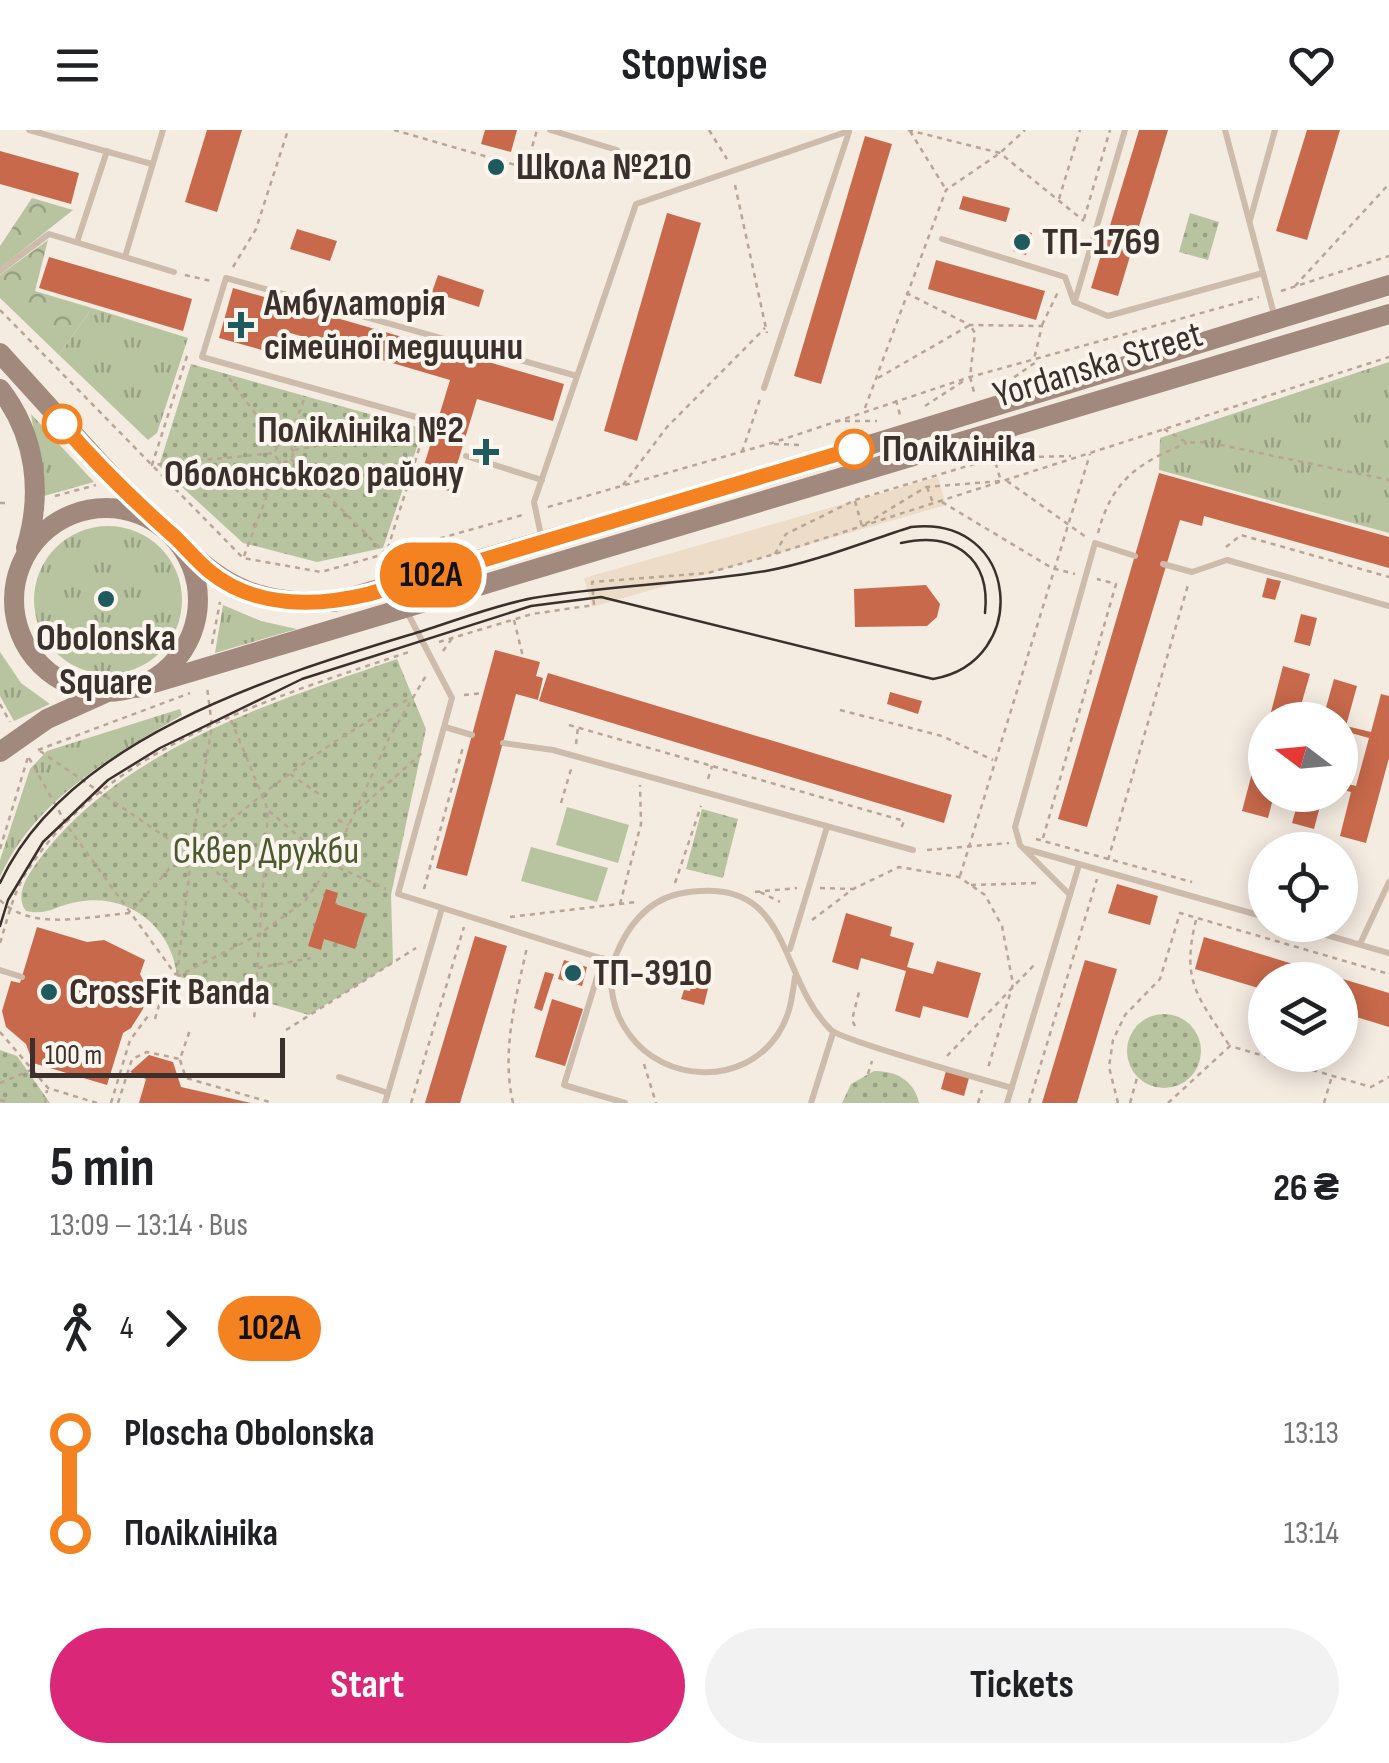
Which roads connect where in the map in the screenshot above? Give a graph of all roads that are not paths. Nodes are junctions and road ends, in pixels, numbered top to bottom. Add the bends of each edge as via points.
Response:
1 (30, 130) edge
2 (163, 130) edge
3 (550, 130) edge
4 (1125, 130) edge
5 (1225, 130) edge
6 (1275, 130) edge
7 (107, 151) junction
8 (152, 164) junction
9 (628, 176) dead end
10 (1249, 221) junction
11 (942, 239) dead end
12 (77, 242) junction
13 (125, 257) junction
14 (0, 271) edge
15 (174, 272) road end
16 (1263, 273) junction
17 (1389, 285) edge
18 (1074, 302) junction
19 (1389, 314) edge
20 (1275, 319) junction
21 (0, 352) edge
22 (577, 376) junction
23 (764, 388) road end
24 (0, 389) edge
25 (427, 420) dead end
26 (466, 456) dead end
27 (542, 480) junction
28 (150, 518) junction
29 (175, 538) junction
30 (542, 541) junction
31 (1134, 556) dead end
32 (1163, 564) dead end
33 (19, 568) junction
34 (1389, 606) edge
35 (406, 610) junction
36 (0, 616) edge
37 (137, 688) junction
38 (105, 693) junction
39 (444, 731) junction
40 (472, 736) dead end
41 (503, 743) dead end
42 (0, 752) edge
43 (827, 826) junction
44 (1021, 845) junction
45 (913, 850) road end
46 (1079, 864) junction
47 (1389, 882) edge
48 (1070, 895) junction
49 (442, 908) junction
50 (1248, 912) edge
51 (1353, 942) edge
52 (1360, 944) junction
53 (789, 950) junction
54 (1389, 952) edge
55 (603, 958) junction
56 (613, 962) junction
57 (0, 970) edge
58 (22, 976) dead end
59 (795, 977) junction
60 (833, 1032) junction
61 (339, 1077) dead end
62 (1012, 1088) junction
63 (388, 1092) junction
64 (386, 1103) edge
65 (625, 1103) edge
66 (811, 1103) edge
67 (1007, 1103) edge

1 - 7 lane
2 - 8 lane
3 - 9 lane via 617,150
4 - 18 lane
5 - 10 lane
6 - 10 lane
7 - 8 lane
7 - 12 lane
8 - 13 lane
10 - 16 lane
11 - 18 lane via 1066,276
12 - 13 lane
12 - 14 lane via 49,234
13 - 15 lane
16 - 18 lane via 1108,316
16 - 20 lane
17 - 20 main road, Yordanska Street
19 - 35 main road, Yordanska Street
20 - 30 main road, Yordanska Street
21 - 28 main road
22 - 23 lane via 636,204 849,131
22 - 25 lane via 226,278 202,357
22 - 27 lane
24 - 33 main road via 25,430 34,465 34,522
26 - 27 lane
27 - 30 lane via 536,511
28 - 29 main road
28 - 33 main road via 121,508 77,513 38,537
29 - 30 main road, Yordanska Street via 229,584 294,602 334,602
29 - 37 main road via 199,593 196,623 174,662
31 - 44 lane via 1096,544 1015,827
32 - 34 lane via 1192,572 1227,560
33 - 36 main road
33 - 38 main road via 18,630 32,655 52,675
35 - 37 main road, Yordanska Street
35 - 39 lane via 452,698
37 - 38 main road
38 - 42 main road via 46,719
39 - 40 lane
39 - 49 lane via 398,894
41 - 43 lane via 552,750
43 - 45 lane
43 - 53 lane
44 - 46 lane
44 - 48 lane
46 - 48 lane
46 - 50 lane
47 - 52 lane
48 - 62 lane
49 - 55 lane
49 - 63 lane
51 - 52 lane
52 - 54 lane
53 - 56 lane via 756,907 700,890 644,911 624,934
53 - 59 lane
55 - 56 lane
55 - 65 lane via 564,1085
56 - 59 lane via 620,1023 665,1066 695,1074 726,1071 755,1058 791,1008
57 - 58 lane
59 - 60 lane
60 - 62 lane
60 - 66 lane
61 - 63 lane
62 - 67 lane
63 - 64 lane

